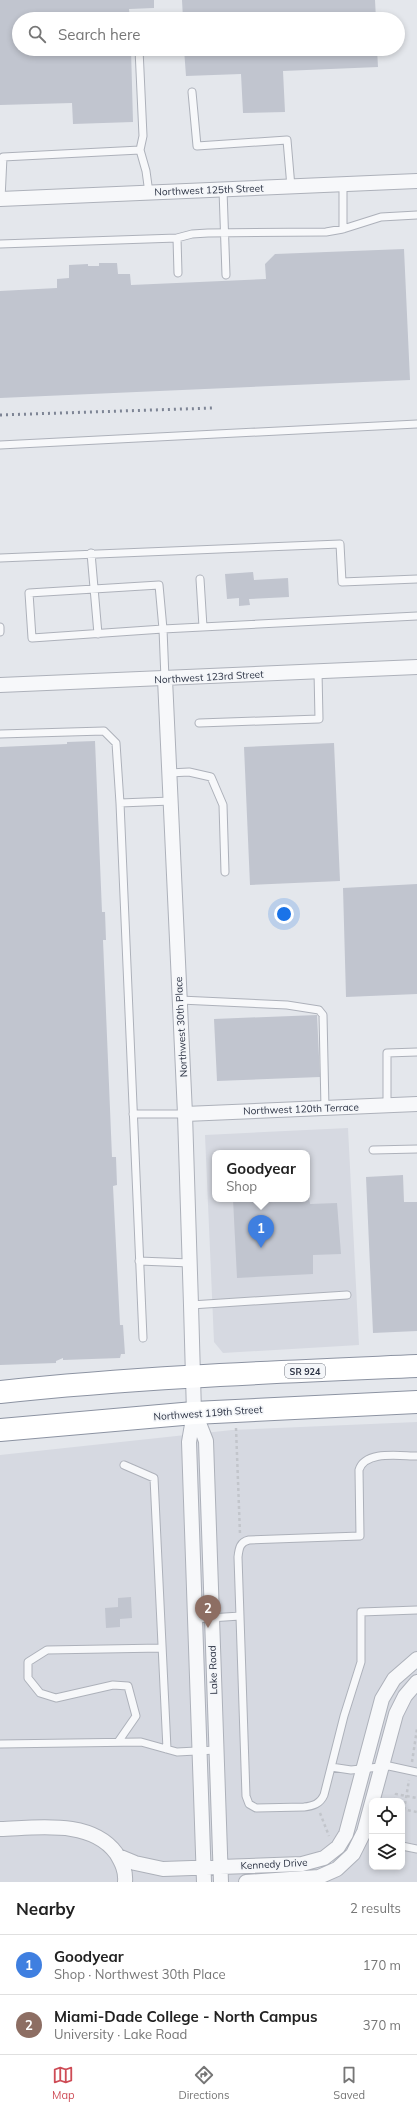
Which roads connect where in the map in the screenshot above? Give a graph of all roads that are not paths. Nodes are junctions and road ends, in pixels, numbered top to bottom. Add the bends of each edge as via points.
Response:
1 (139, 56) edge
2 (192, 92) dead end
3 (140, 150) junction
4 (417, 182) edge
5 (342, 184) junction
6 (291, 187) junction
7 (223, 190) junction
8 (149, 193) junction
9 (0, 199) edge
10 (417, 215) edge
11 (343, 229) junction
12 (225, 234) junction
13 (177, 238) junction
14 (0, 244) edge
15 (178, 272) dead end
16 (226, 274) dead end
17 (417, 424) edge
18 (0, 445) edge
19 (91, 553) junction
20 (0, 558) edge
21 (200, 579) dead end
22 (417, 579) edge
23 (93, 589) junction
24 (417, 616) edge
25 (0, 627) edge
26 (203, 627) junction
27 (163, 629) junction
28 (0, 632) edge
29 (98, 634) junction
30 (417, 667) edge
31 (318, 672) junction
32 (165, 678) junction
33 (0, 685) edge
34 (199, 723) dead end
35 (0, 734) edge
36 (169, 773) junction
37 (171, 801) junction
38 (120, 803) junction
39 (225, 872) dead end
40 (180, 1000) junction
41 (417, 1052) edge
42 (417, 1104) edge
43 (387, 1105) junction
44 (325, 1108) junction
45 (133, 1114) junction
46 (185, 1114) junction
47 (417, 1149) edge
48 (373, 1150) dead end
49 (140, 1261) junction
50 (190, 1263) junction
51 (347, 1295) dead end
52 (191, 1305) junction
53 (143, 1338) dead end
54 (417, 1366) edge
55 (193, 1376) junction
56 (0, 1392) edge
57 (417, 1402) edge
58 (194, 1413) junction
59 (0, 1430) edge
60 (417, 1456) edge
61 (124, 1465) dead end
62 (417, 1610) edge
63 (240, 1616) junction
64 (212, 1618) junction
65 (195, 1619) junction
66 (162, 1648) junction
67 (417, 1659) edge
68 (417, 1682) edge
69 (118, 1742) junction
70 (0, 1744) edge
71 (167, 1749) junction
72 (216, 1750) junction
73 (199, 1751) junction
74 (331, 1767) junction
75 (382, 1767) junction
76 (363, 1769) junction
77 (413, 1770) edge
78 (376, 1798) edge
79 (0, 1829) edge
80 (369, 1829) edge
81 (405, 1847) edge
82 (417, 1849) edge
83 (118, 1856) junction
84 (220, 1866) junction
85 (203, 1868) junction
86 (125, 1882) edge
87 (204, 1882) edge
88 (221, 1882) edge
89 (246, 1882) edge

1 - 3 lane via 143,136
2 - 6 lane via 197,146 287,140
3 - 8 lane
3 - 9 lane via 3,157
4 - 5 street, Northwest 125th Street
5 - 6 street, Northwest 125th Street
5 - 11 lane
6 - 7 street, Northwest 125th Street
7 - 8 street, Northwest 125th Street
7 - 12 lane
8 - 9 street, Northwest 125th Street
10 - 11 lane via 380,217
11 - 12 lane via 326,232
12 - 13 lane via 192,234
12 - 16 lane
13 - 14 lane
13 - 15 lane
17 - 18 lane
19 - 20 lane
19 - 22 lane via 340,544 342,582
19 - 23 lane
21 - 26 lane
23 - 27 lane via 159,585
23 - 29 lane
23 - 29 lane via 29,593 32,638
24 - 26 lane
25 - 28 lane
26 - 27 lane
27 - 29 lane
27 - 32 lane
30 - 31 street, Northwest 123rd Street
31 - 32 street, Northwest 123rd Street
31 - 34 lane via 319,720
32 - 33 street, Northwest 123rd Street
32 - 36 street, Northwest 30th Place
35 - 38 lane via 104,731 108,733 116,743
36 - 37 street, Northwest 30th Place
36 - 39 lane via 189,772 211,777 223,805
37 - 38 lane
37 - 40 street, Northwest 30th Place
38 - 45 lane
40 - 44 lane via 287,1005 319,1010 323,1014
40 - 46 street, Northwest 30th Place
41 - 43 lane via 387,1053
42 - 43 street, Northwest 120th Terrace
43 - 44 street, Northwest 120th Terrace
44 - 46 street, Northwest 120th Terrace
45 - 46 lane
45 - 49 lane
46 - 50 street, Northwest 30th Place
47 - 48 lane
49 - 50 lane
49 - 53 lane
50 - 52 street, Northwest 30th Place
51 - 52 lane
52 - 55 street, Northwest 30th Place
54 - 55 highway, SR 924
55 - 56 highway, SR 924
55 - 58 street, Lake Road
57 - 58 highway, Northwest 119th Street
58 - 59 highway, Northwest 119th Street
58 - 64 street, Lake Road via 206,1441
58 - 65 street, Lake Road via 189,1442
60 - 63 lane via 366,1458 361,1463 360,1536 244,1541 238,1557
61 - 66 lane via 154,1478
62 - 74 lane via 361,1612 361,1662
63 - 64 lane
63 - 74 lane via 246,1796 249,1804 256,1808 304,1807 316,1804 323,1798
64 - 65 lane
64 - 72 street, Lake Road
65 - 73 street, Lake Road
66 - 69 lane via 47,1650 28,1662 28,1678 40,1693 56,1698 113,1685 128,1686 136,1716
66 - 71 lane
67 - 76 street, Kennedy Drive via 394,1679 382,1700
68 - 75 street, Kennedy Drive via 400,1704
69 - 70 lane
69 - 71 lane via 141,1742
71 - 73 lane via 176,1752
72 - 73 lane
72 - 84 street, Lake Road
73 - 85 street, Lake Road
74 - 76 lane
75 - 76 lane
75 - 77 lane
75 - 78 street, Kennedy Drive
76 - 84 street, Kennedy Drive via 346,1834 338,1847 324,1858 302,1864
79 - 83 street, Kennedy Drive via 78,1830 98,1838
80 - 89 street, Kennedy Drive via 353,1854 343,1864 323,1876 304,1880
81 - 82 lane
83 - 85 street, Kennedy Drive via 135,1863 163,1869
83 - 86 street, Kennedy Drive via 123,1865
84 - 85 street, Kennedy Drive
84 - 88 street, Lake Road
85 - 87 street, Lake Road

